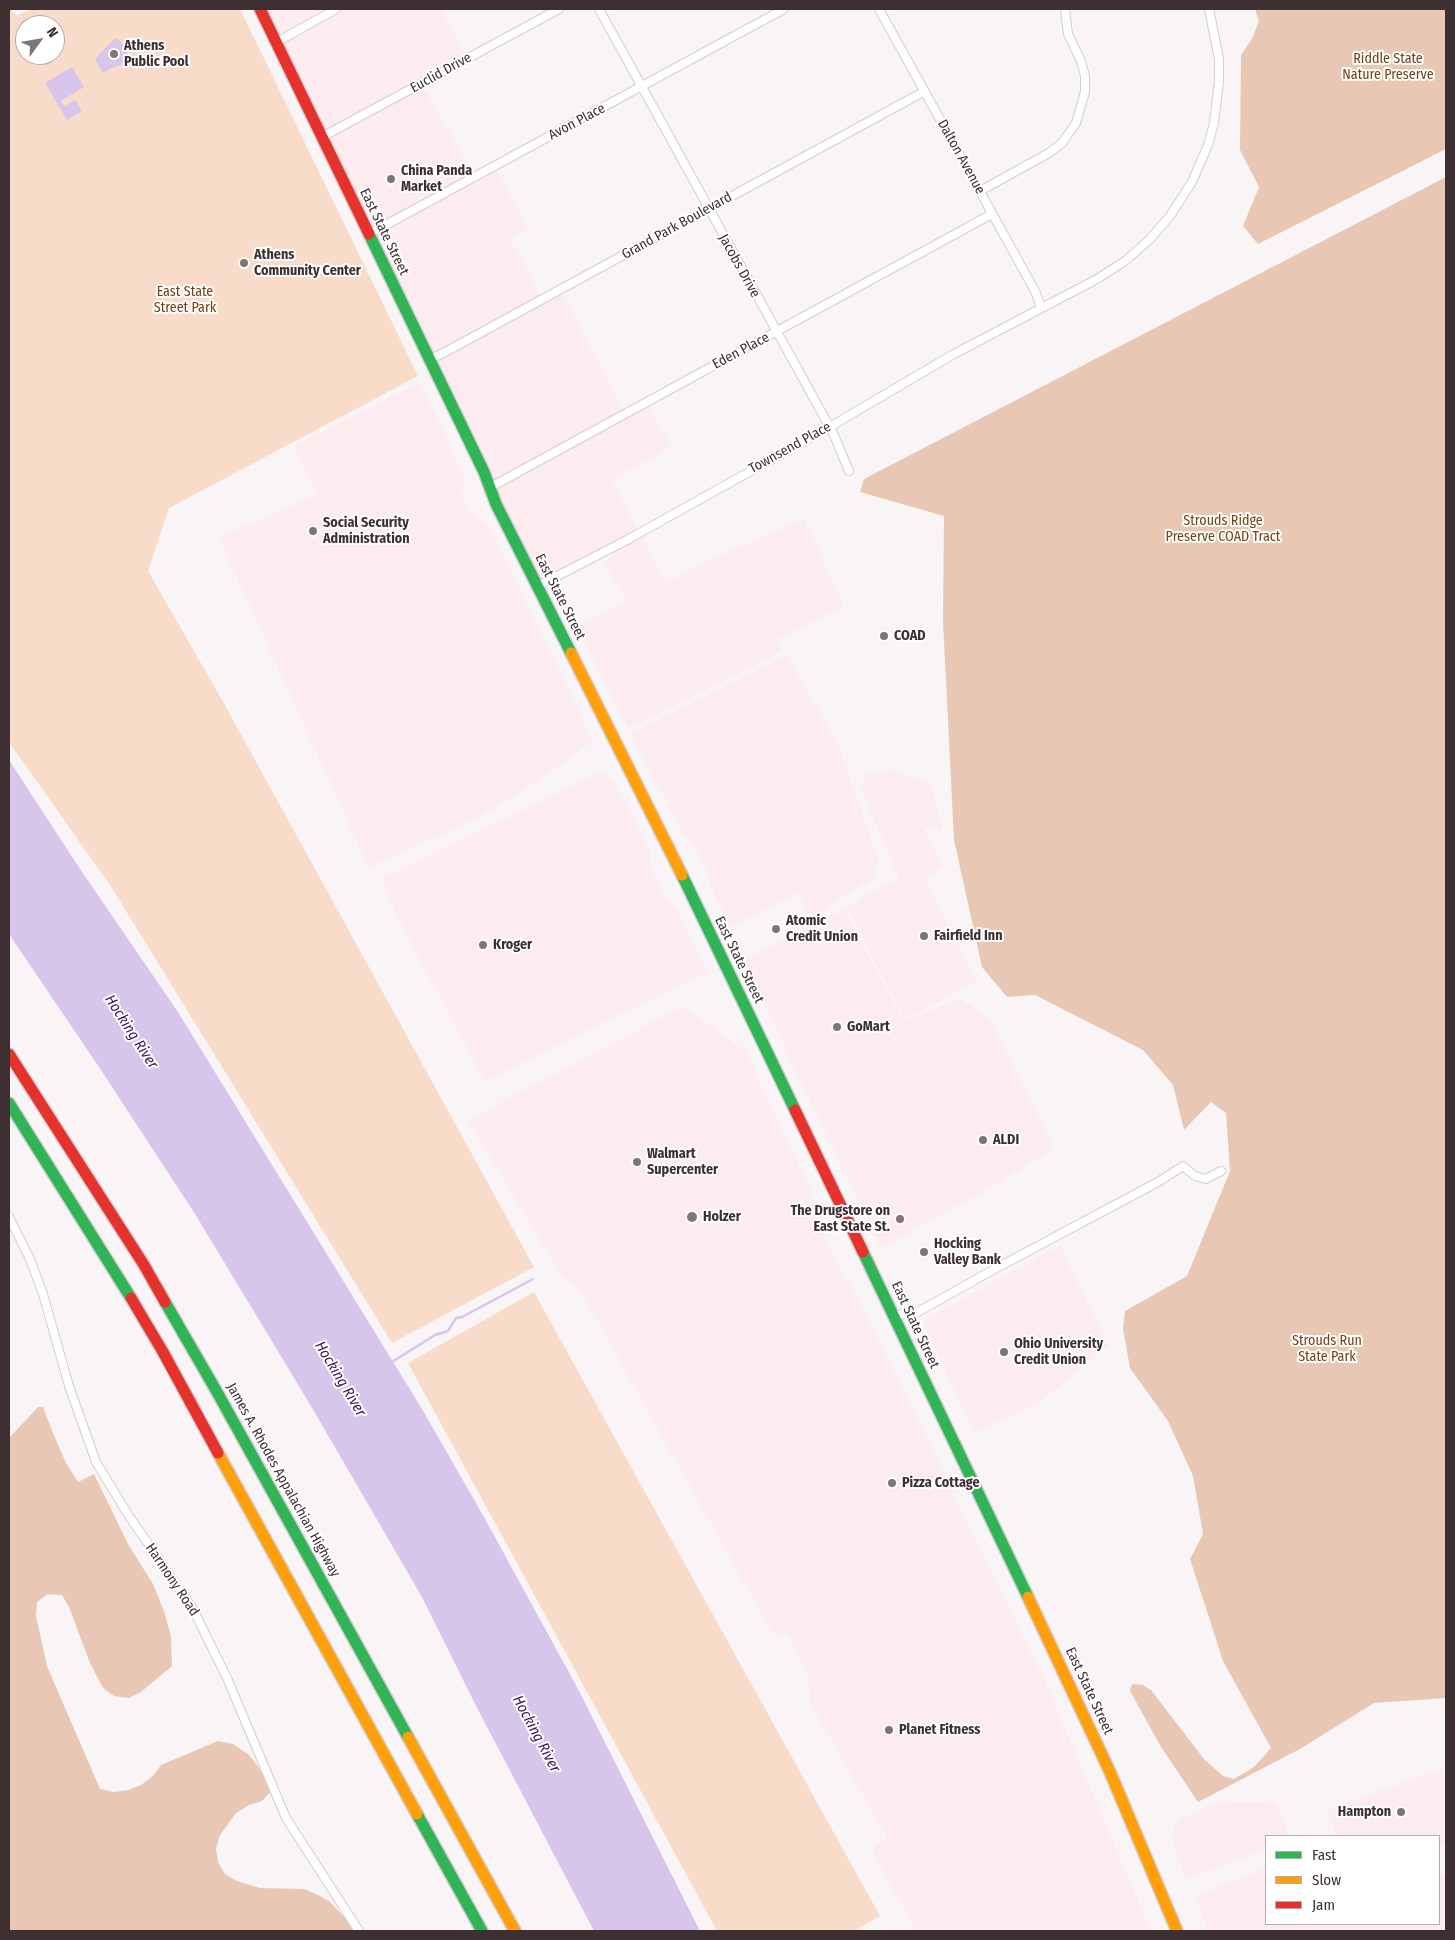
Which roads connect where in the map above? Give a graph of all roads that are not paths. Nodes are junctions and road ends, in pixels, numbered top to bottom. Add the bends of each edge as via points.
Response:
1 (260, 9) edge
2 (336, 9) edge
3 (559, 9) edge
4 (599, 9) edge
5 (784, 9) edge
6 (879, 9) edge
7 (1065, 9) edge
8 (1209, 9) edge
9 (276, 42) junction
10 (642, 87) junction
11 (925, 91) junction
12 (322, 137) junction
13 (980, 191) junction
14 (709, 210) junction
15 (992, 214) junction
16 (369, 234) junction
17 (1041, 307) junction
18 (776, 332) junction
19 (429, 360) junction
20 (828, 428) junction
21 (850, 471) dead end
22 (489, 488) junction
23 (538, 586) junction
24 (9, 1054) edge
25 (9, 1103) edge
26 (1221, 1170) dead end
27 (9, 1217) edge
28 (894, 1316) junction
29 (359, 1931) edge
30 (482, 1931) edge
31 (515, 1931) edge
32 (1177, 1931) edge

1 - 9 main road, East State Street
2 - 9 street
3 - 12 street, Euclid Drive
4 - 10 street, Jacobs Drive
5 - 10 street, Avon Place
6 - 11 street, Dalton Avenue
7 - 13 street via 1068,34 1085,76 1085,92 1076,123 1062,143 1049,153
8 - 17 street, Townsend Place via 1218,59 1218,101 1208,145 1192,182 1165,222 1125,261
9 - 12 main road, East State Street
10 - 14 street, Jacobs Drive
10 - 16 street, Avon Place
11 - 13 street, Dalton Avenue
11 - 14 street, Grand Park Boulevard
12 - 16 main road, East State Street
13 - 15 street, Dalton Avenue
14 - 18 street, Jacobs Drive
14 - 19 street, Grand Park Boulevard
15 - 17 street, Dalton Avenue
15 - 18 street, Eden Place
16 - 19 main road, East State Street
17 - 20 street, Townsend Place
18 - 20 street, Jacobs Drive
18 - 22 street, Eden Place
19 - 22 main road, East State Street
20 - 21 street, Jacobs Drive
20 - 23 street, Townsend Place
22 - 23 main road, East State Street
23 - 28 main road, East State Street via 687,885
24 - 31 main road, James A. Rhodes Appalachian Highway via 144,1265
25 - 30 main road via 173,1369
26 - 28 street via 1206,1179 1195,1176 1183,1166 916,1313
27 - 29 street, Harmony Road via 37,1279 68,1386 96,1462 193,1609 286,1818
28 - 32 main road, East State Street via 1069,1681

